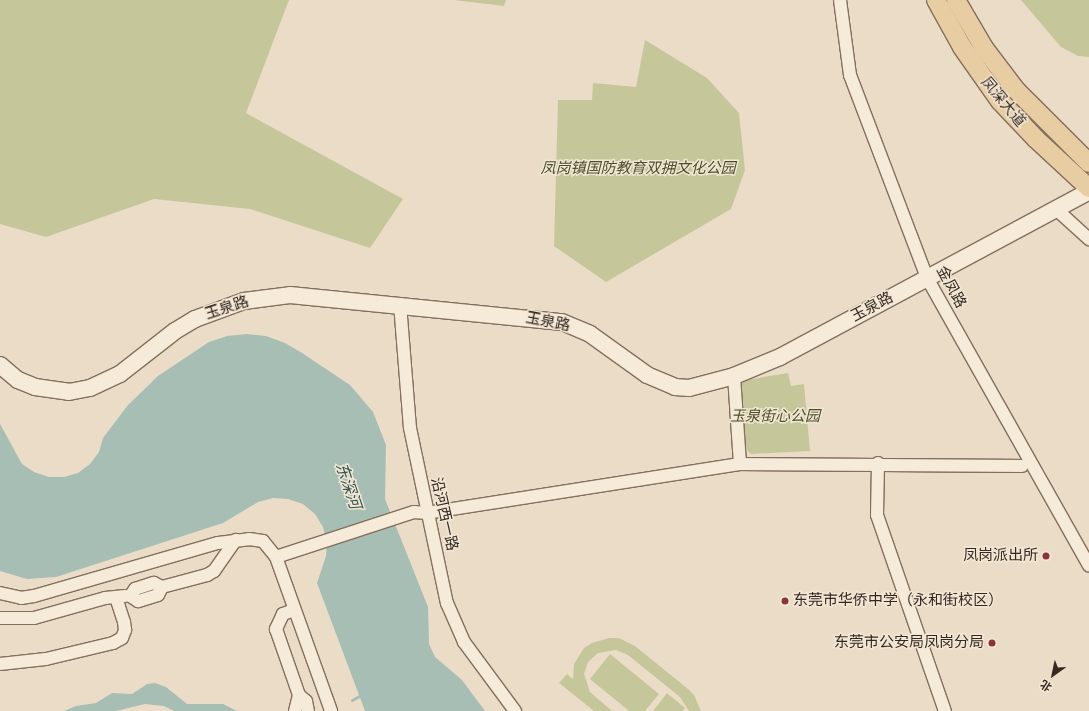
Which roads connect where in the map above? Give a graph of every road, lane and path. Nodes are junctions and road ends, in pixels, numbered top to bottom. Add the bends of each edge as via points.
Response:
1 (840, 0) edge
2 (936, 0) edge
3 (956, 0) edge
4 (1089, 163) edge
5 (1089, 189) edge
6 (1056, 209) junction
7 (1089, 239) edge
8 (927, 278) junction
9 (400, 304) junction
10 (0, 365) edge
11 (734, 376) junction
12 (878, 463) junction
13 (740, 464) junction
14 (1022, 466) dead end
15 (427, 513) junction
16 (236, 540) junction
17 (276, 557) junction
18 (1088, 561) edge
19 (0, 593) edge
20 (116, 597) junction
21 (294, 610) junction
22 (0, 618) edge
23 (0, 664) edge
24 (299, 695) junction
25 (295, 711) edge
26 (308, 711) edge
27 (330, 711) edge
28 (515, 711) edge
29 (945, 711) edge

1 - 8 street, 金凤路 via 850,75
2 - 5 main road, 凤深大道 via 962,47 1000,101
3 - 4 main road, 凤深大道 via 984,48 1016,90
5 - 6 street, 玉泉路
6 - 7 street
6 - 8 street, 玉泉路
8 - 11 street, 玉泉路 via 780,357
8 - 18 street, 金凤路
9 - 10 street, 玉泉路 via 290,295 244,301 221,308 175,330 106,382 69,392 35,387 18,380
9 - 11 street, 玉泉路 via 562,322 590,334 648,375 675,386 702,386
9 - 15 street, 沿河西一路 via 410,428
11 - 13 street
12 - 13 street
12 - 14 street
12 - 29 street via 877,515
13 - 15 street
15 - 17 street via 414,512
15 - 28 street, 沿河西一路 via 447,602 455,623 475,659
16 - 17 street via 263,541
16 - 19 street via 34,596 21,598
16 - 20 street via 214,571 207,575 162,587 154,583 135,589 130,596
17 - 21 street
20 - 22 street via 34,618
20 - 23 street via 124,622 122,638 113,643 46,659
21 - 24 street via 283,614 276,629
21 - 27 street
24 - 25 street
24 - 26 street via 306,701

